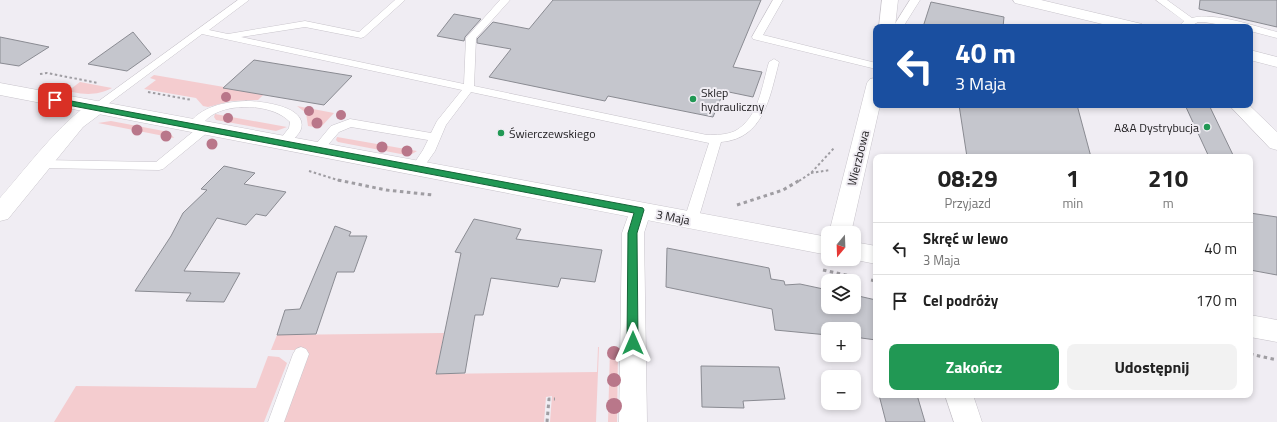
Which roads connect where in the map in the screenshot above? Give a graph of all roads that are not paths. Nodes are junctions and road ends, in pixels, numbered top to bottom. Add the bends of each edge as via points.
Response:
1 (244, 0) edge
2 (400, 0) edge
3 (505, 0) edge
4 (778, 0) edge
5 (915, 0) edge
6 (1021, 0) edge
7 (1161, 0) edge
8 (889, 13) edge
9 (906, 16) junction
10 (900, 24) edge
11 (1123, 24) edge
12 (1187, 24) edge
13 (1231, 24) edge
14 (1253, 29) edge
15 (200, 31) junction
16 (1277, 34) edge
17 (224, 36) junction
18 (1253, 56) edge
19 (774, 62) dead end
20 (1277, 62) edge
21 (873, 65) edge
22 (469, 88) junction
23 (0, 89) edge
24 (873, 95) edge
25 (96, 108) junction
26 (1241, 108) edge
27 (198, 128) junction
28 (435, 137) junction
29 (716, 139) junction
30 (283, 143) junction
31 (1277, 143) edge
32 (317, 150) junction
33 (42, 164) junction
34 (417, 168) junction
35 (640, 210) junction
36 (0, 213) edge
37 (691, 220) junction
38 (842, 226) edge
39 (821, 245) edge
40 (861, 252) edge
41 (873, 254) edge
42 (1253, 327) edge
43 (1277, 331) edge
44 (301, 354) dead end
45 (960, 398) edge
46 (276, 422) edge
47 (633, 422) edge
48 (968, 422) edge

1 - 15 lane
2 - 17 lane via 361,35 305,24
3 - 22 lane via 471,38
4 - 21 lane via 757,37
5 - 9 lane
6 - 11 street
7 - 12 lane
8 - 9 lane
9 - 10 lane
12 - 13 lane via 1200,19
14 - 16 lane
15 - 17 lane
15 - 25 lane
17 - 22 lane
18 - 20 street
19 - 29 lane via 754,122 740,132
22 - 28 lane via 441,124
22 - 29 lane via 694,137
23 - 25 street, 3 Maja
24 - 38 street, Wierzbowa
25 - 27 street, 3 Maja
25 - 33 street via 76,123
26 - 31 street
27 - 30 street, 3 Maja
27 - 30 lane via 207,114 220,107 239,104 264,106 283,110 296,121 295,129
27 - 33 lane via 160,166
28 - 32 lane via 350,123 335,129
28 - 34 lane via 430,151
29 - 37 lane
30 - 32 street, 3 Maja
32 - 34 street, 3 Maja
33 - 36 street
34 - 35 street, 3 Maja
35 - 37 street, 3 Maja
35 - 47 street via 633,233
37 - 39 street, 3 Maja
40 - 41 street
42 - 43 street
44 - 46 lane
45 - 48 street

